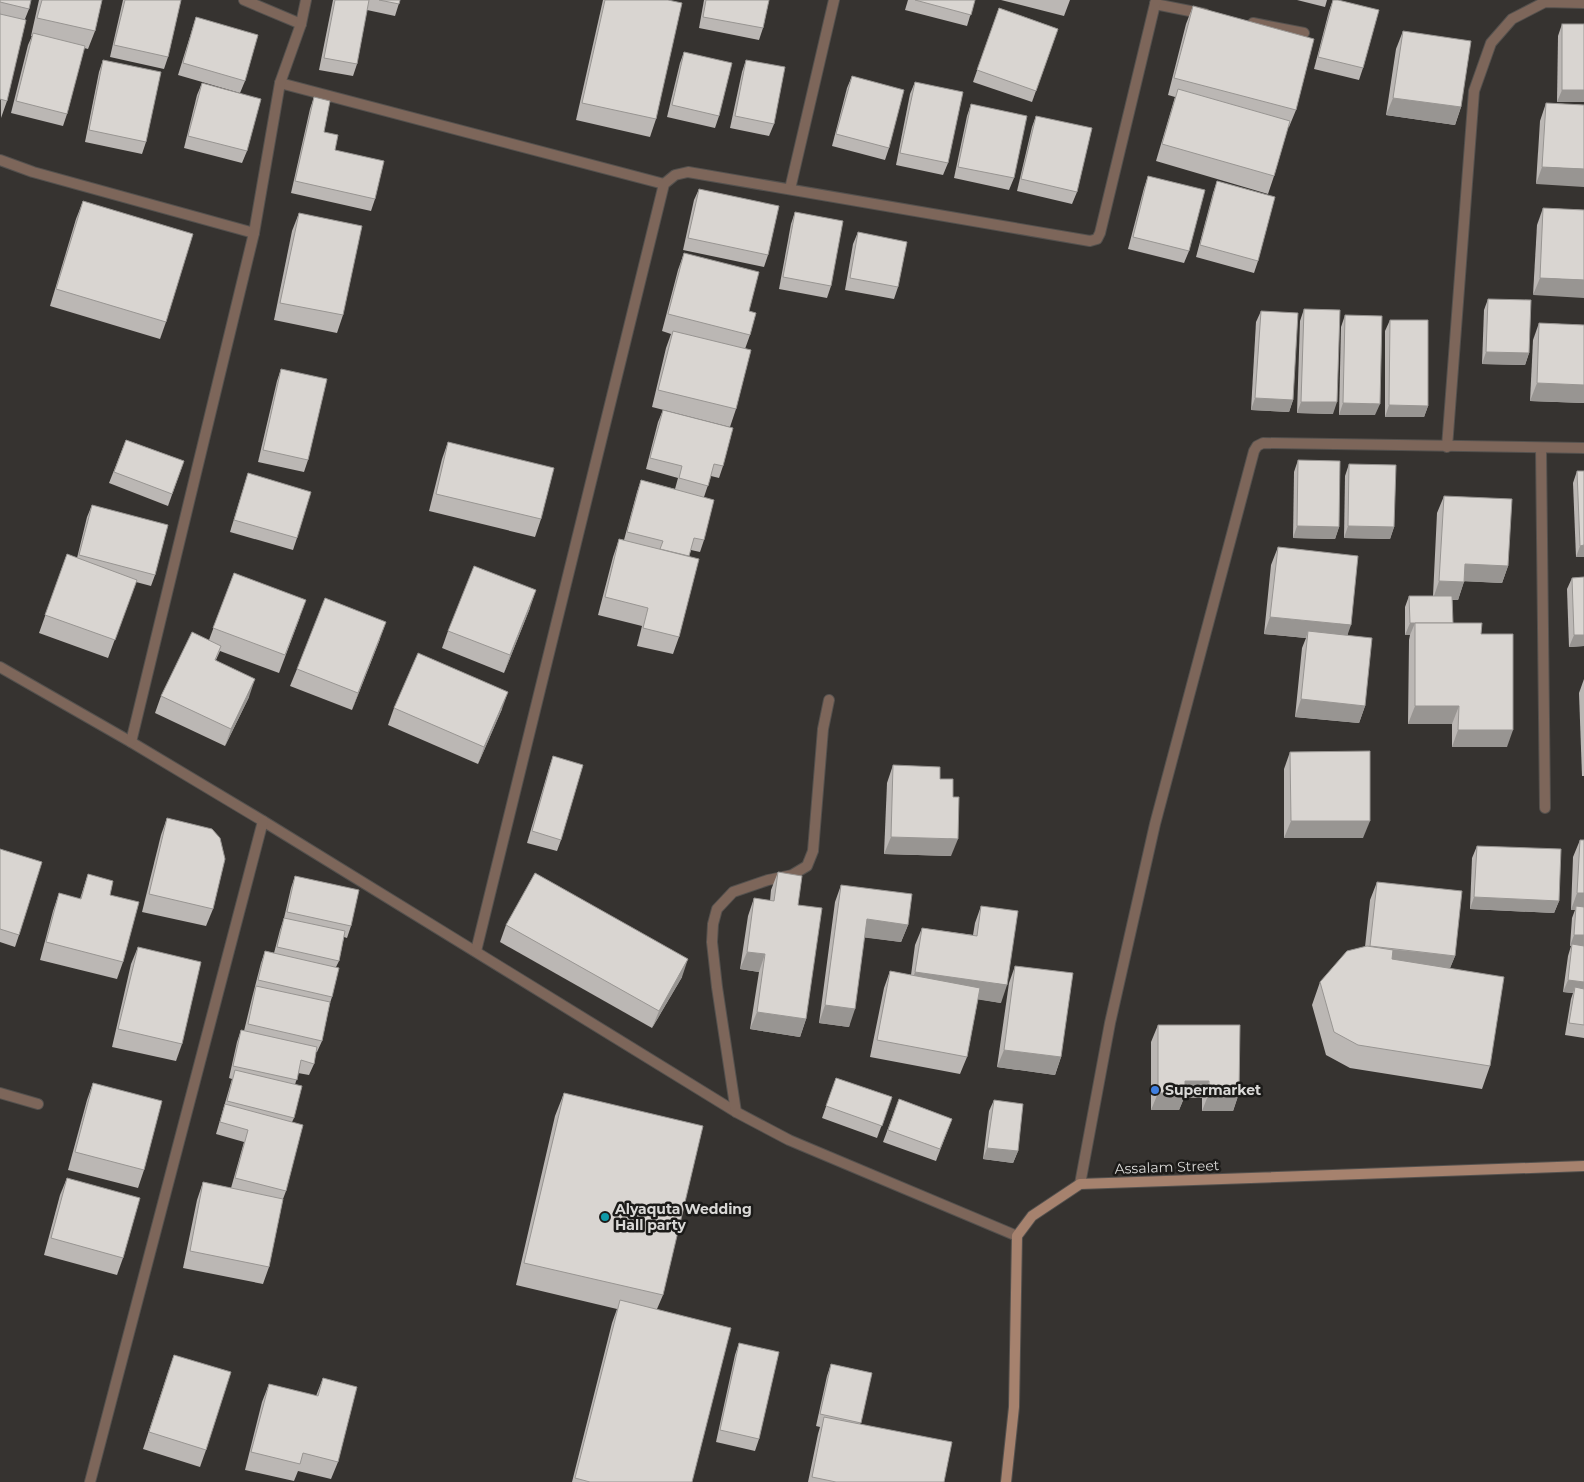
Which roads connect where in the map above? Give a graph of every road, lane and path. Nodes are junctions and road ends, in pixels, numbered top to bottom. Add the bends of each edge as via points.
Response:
1 (244, 0) edge
2 (306, 0) edge
3 (834, 0) edge
4 (1156, 2) edge
5 (1584, 3) edge
6 (1211, 15) edge
7 (1239, 20) edge
8 (301, 24) junction
9 (1304, 33) dead end
10 (280, 83) junction
11 (0, 160) edge
12 (664, 184) junction
13 (790, 189) junction
14 (254, 234) junction
15 (1447, 447) junction
16 (1541, 448) junction
17 (1584, 448) edge
18 (0, 667) edge
19 (829, 700) dead end
20 (131, 742) junction
21 (1545, 808) dead end
22 (263, 821) junction
23 (476, 951) junction
24 (0, 1093) edge
25 (38, 1104) dead end
26 (736, 1112) junction
27 (1584, 1166) edge
28 (1080, 1184) junction
29 (1017, 1236) junction
30 (90, 1482) edge
31 (1006, 1482) edge

1 - 8 street
2 - 8 street
3 - 13 street
4 - 6 street
4 - 13 street via 1097,239 1090,241
5 - 15 street via 1545,2 1512,19 1491,43 1474,91
7 - 9 street
8 - 10 street
10 - 12 street
10 - 14 street
11 - 14 street
12 - 13 street via 675,175 688,172
12 - 23 street
14 - 20 street
15 - 16 street
15 - 28 street via 1263,443 1254,451 1155,824 1110,1023
16 - 17 street
16 - 21 street
18 - 20 street
19 - 26 street via 823,729 813,851 807,866 792,875 733,892 717,909 713,924 717,987
20 - 22 street
22 - 23 street
22 - 30 street
23 - 26 street
24 - 25 street
26 - 29 street via 789,1140
27 - 28 main road, Assalam Street
28 - 29 main road via 1032,1216
29 - 31 main road via 1014,1407

